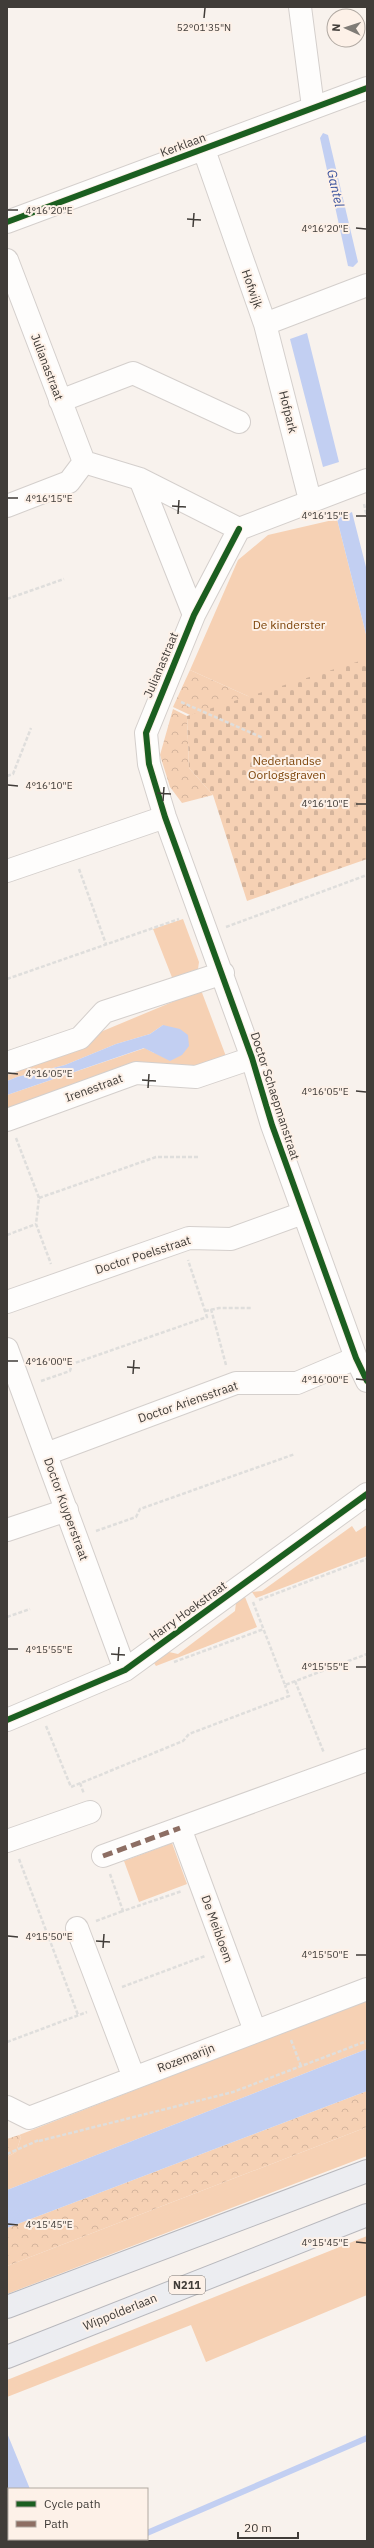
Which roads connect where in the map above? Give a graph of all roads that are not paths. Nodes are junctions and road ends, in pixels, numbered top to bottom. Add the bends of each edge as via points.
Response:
1 (300, 7) edge
2 (367, 88) edge
3 (313, 107) junction
4 (204, 150) junction
5 (7, 222) edge
6 (7, 260) edge
7 (367, 285) edge
8 (265, 324) junction
9 (60, 401) junction
10 (239, 422) dead end
11 (84, 462) junction
12 (140, 479) junction
13 (367, 480) edge
14 (310, 500) junction
15 (7, 506) edge
16 (239, 529) junction
17 (194, 615) junction
18 (165, 817) junction
19 (7, 871) edge
20 (223, 973) junction
21 (252, 1058) junction
22 (7, 1064) edge
23 (8, 1119) edge
24 (303, 1214) junction
25 (7, 1302) edge
26 (7, 1350) edge
27 (356, 1358) junction
28 (367, 1381) edge
29 (46, 1454) junction
30 (367, 1494) edge
31 (67, 1510) junction
32 (7, 1530) edge
33 (125, 1670) junction
34 (7, 1720) edge
35 (367, 1760) edge
36 (90, 1812) dead end
37 (180, 1828) junction
38 (9, 1840) edge
39 (103, 1856) dead end
40 (77, 1928) road end
41 (367, 1989) edge
42 (255, 2031) junction
43 (134, 2078) junction
44 (7, 2107) edge
45 (367, 2172) edge
46 (367, 2215) edge
47 (7, 2307) edge
48 (7, 2357) edge

1 - 3 street
2 - 3 street, Kerklaan
3 - 4 street, Kerklaan
4 - 5 street, Kerklaan
4 - 8 street, Hofwijk
6 - 9 street, Julianastraat
7 - 8 street, Hofwijk
8 - 14 street, Hofpark
9 - 10 street via 133,373
9 - 11 street, Julianastraat
11 - 12 street
11 - 15 street via 69,482
12 - 16 street
12 - 17 street
13 - 14 street
14 - 16 street
16 - 17 street, Julianastraat
17 - 18 street, Julianastraat via 146,733 149,764
18 - 19 street
18 - 20 street, Doctor Schaepmanstraat
20 - 21 street, Doctor Schaepmanstraat
20 - 22 street via 104,1012 80,1038
21 - 23 street, Irenestraat via 196,1077 136,1072
21 - 24 street, Doctor Schaepmanstraat
24 - 25 street, Doctor Poelsstraat via 231,1239 189,1238
24 - 27 street, Doctor Schaepmanstraat
26 - 29 street, Doctor Kuyperstraat
27 - 28 street, Doctor Schaepmanstraat
27 - 29 street, Doctor Ariensstraat via 297,1383 232,1385
29 - 31 street, Doctor Kuyperstraat
30 - 33 street, Harry Hoekstraat via 249,1593
31 - 32 street
31 - 33 street, Doctor Kuyperstraat
33 - 34 street, Harry Hoekstraat
35 - 37 street
36 - 38 street
37 - 39 street
37 - 42 street, De Meibloem
40 - 43 street
41 - 42 street, Rozemarijn
42 - 43 street, Rozemarijn
43 - 44 street, Rozemarijn via 29,2118
45 - 47 main road
46 - 48 main road, Wippolderlaan / N211

